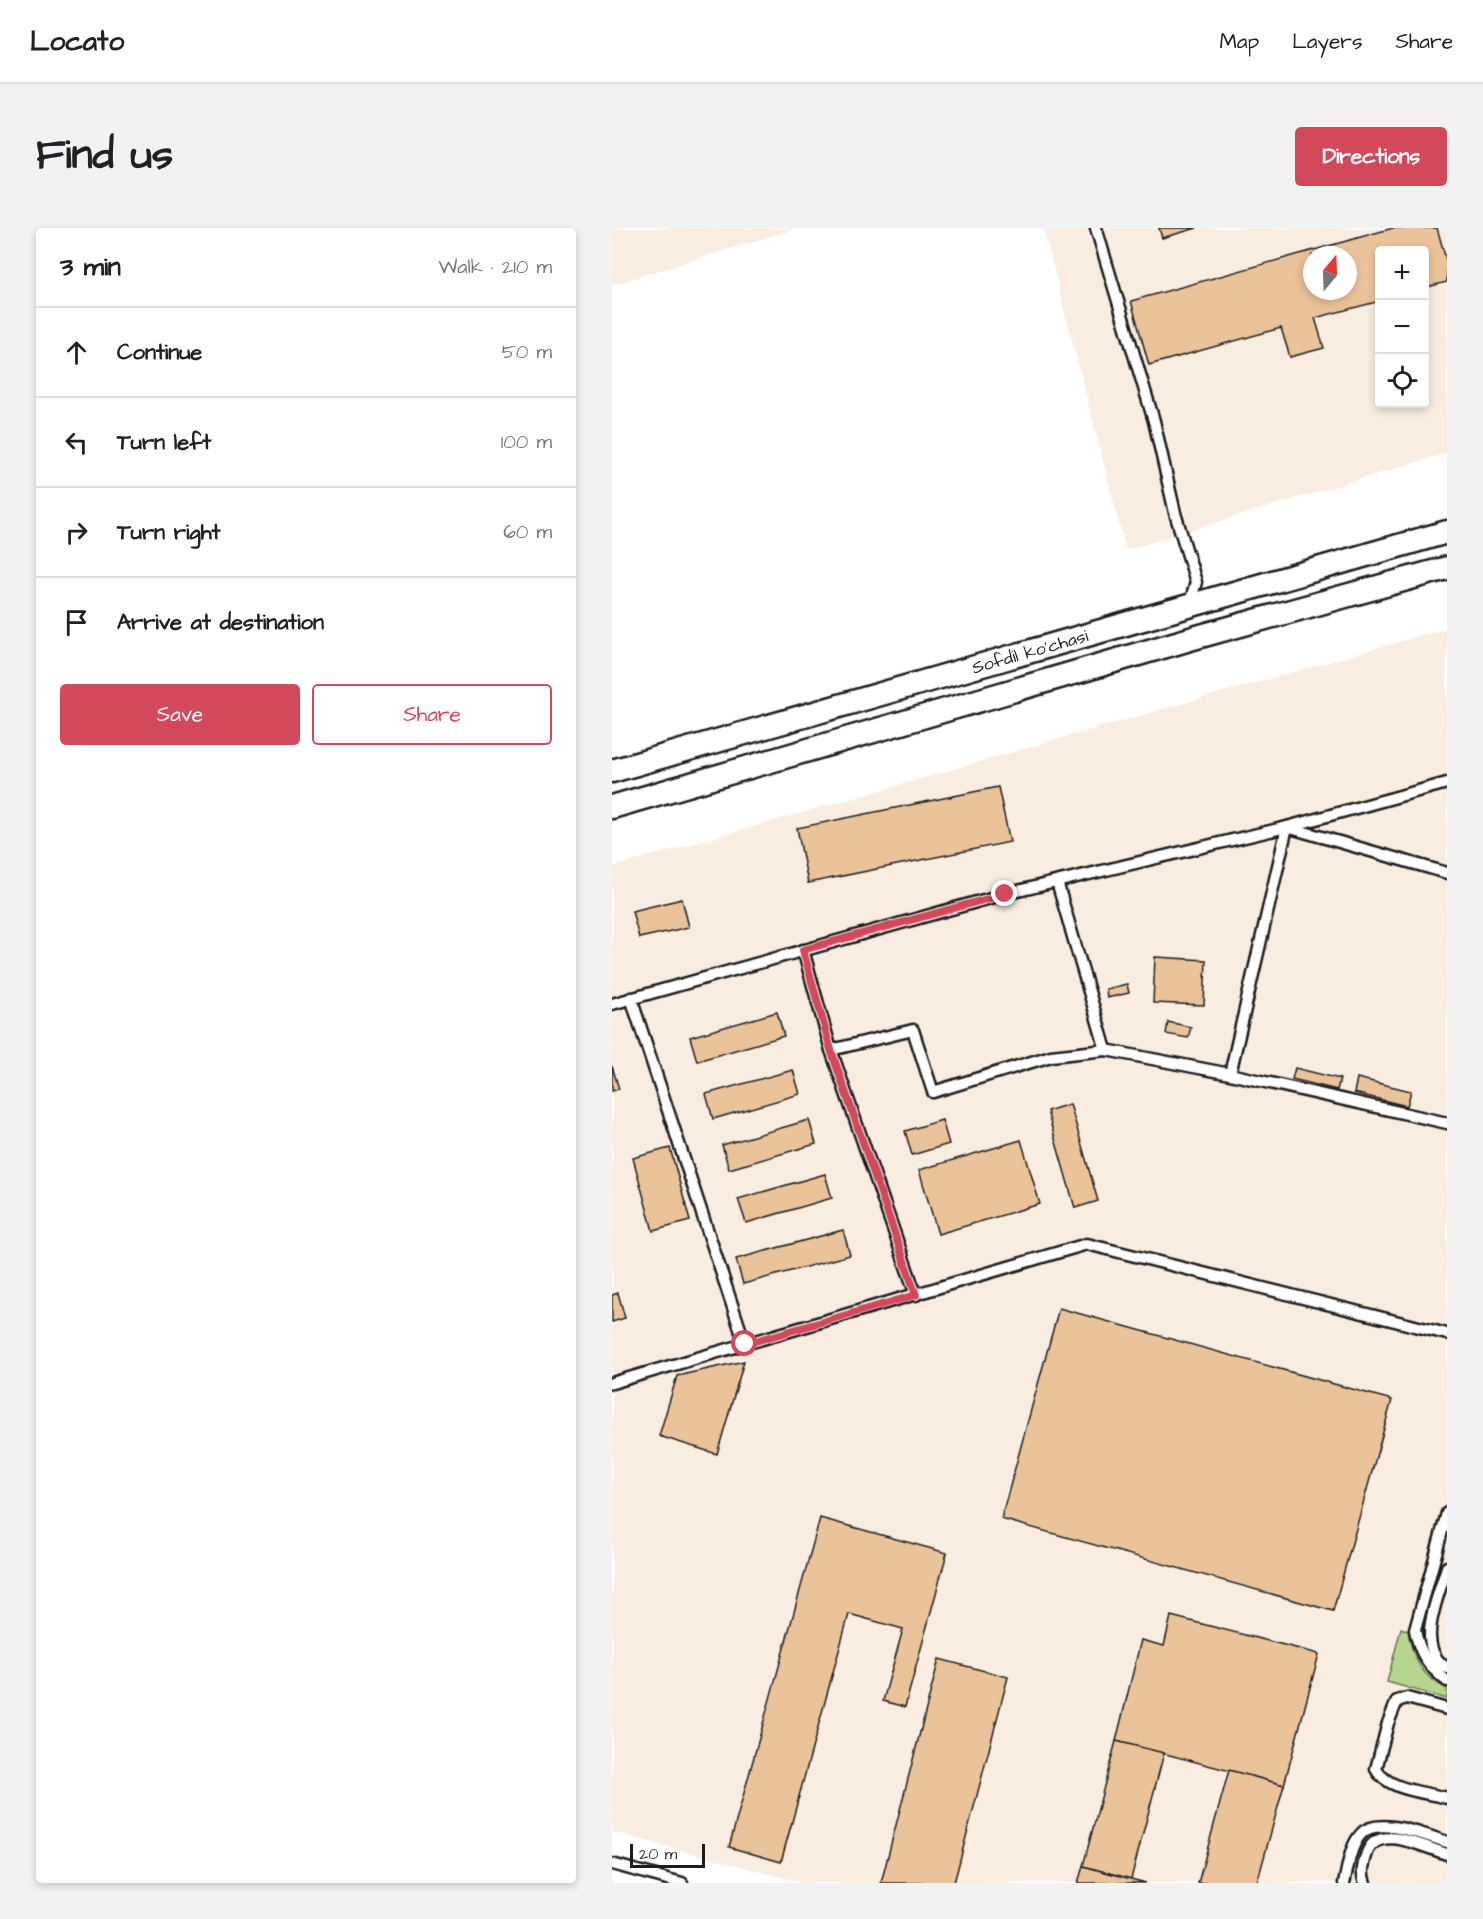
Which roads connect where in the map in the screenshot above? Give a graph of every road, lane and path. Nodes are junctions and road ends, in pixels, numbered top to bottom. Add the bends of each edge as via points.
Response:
1 (1096, 228) edge
2 (1447, 532) edge
3 (1447, 568) edge
4 (1189, 606) junction
5 (1197, 637) junction
6 (612, 771) edge
7 (1447, 783) edge
8 (612, 807) edge
9 (1287, 827) junction
10 (1447, 873) edge
11 (1057, 882) junction
12 (803, 950) junction
13 (631, 998) junction
14 (612, 1004) edge
15 (831, 1050) junction
16 (1106, 1050) junction
17 (1230, 1074) junction
18 (1447, 1123) edge
19 (916, 1295) junction
20 (1447, 1334) edge
21 (745, 1344) junction
22 (612, 1383) edge
23 (1447, 1513) edge
24 (1447, 1567) edge
25 (1447, 1668) edge
26 (1447, 1681) edge
27 (1447, 1709) edge
28 (1447, 1798) edge
29 (1447, 1842) edge
30 (1447, 1854) edge
31 (612, 1864) edge
32 (682, 1883) edge
33 (1344, 1883) edge
34 (1365, 1883) edge

1 - 4 lane via 1154,421 1196,582
2 - 4 street, Sofdil ko'chasi
3 - 5 street, Sofdil ko'chasi
4 - 5 street
4 - 6 street, Sofdil ko'chasi
5 - 8 street, Sofdil ko'chasi
7 - 9 lane
9 - 10 lane
9 - 11 lane
9 - 17 lane
11 - 12 lane
11 - 16 lane
12 - 13 lane
12 - 15 lane
13 - 14 lane
13 - 21 lane
15 - 16 lane via 913,1030 933,1092 1051,1056
15 - 19 lane
16 - 17 lane
17 - 18 lane
19 - 20 lane via 1087,1244
19 - 21 lane
21 - 22 lane
23 - 26 lane via 1415,1630 1419,1650
24 - 25 lane via 1429,1635 1432,1652
27 - 28 lane via 1407,1698 1397,1701 1376,1769 1390,1783
29 - 33 lane via 1386,1825 1371,1827 1353,1847
30 - 34 lane via 1387,1837 1375,1839 1368,1847 1361,1873
31 - 32 lane

